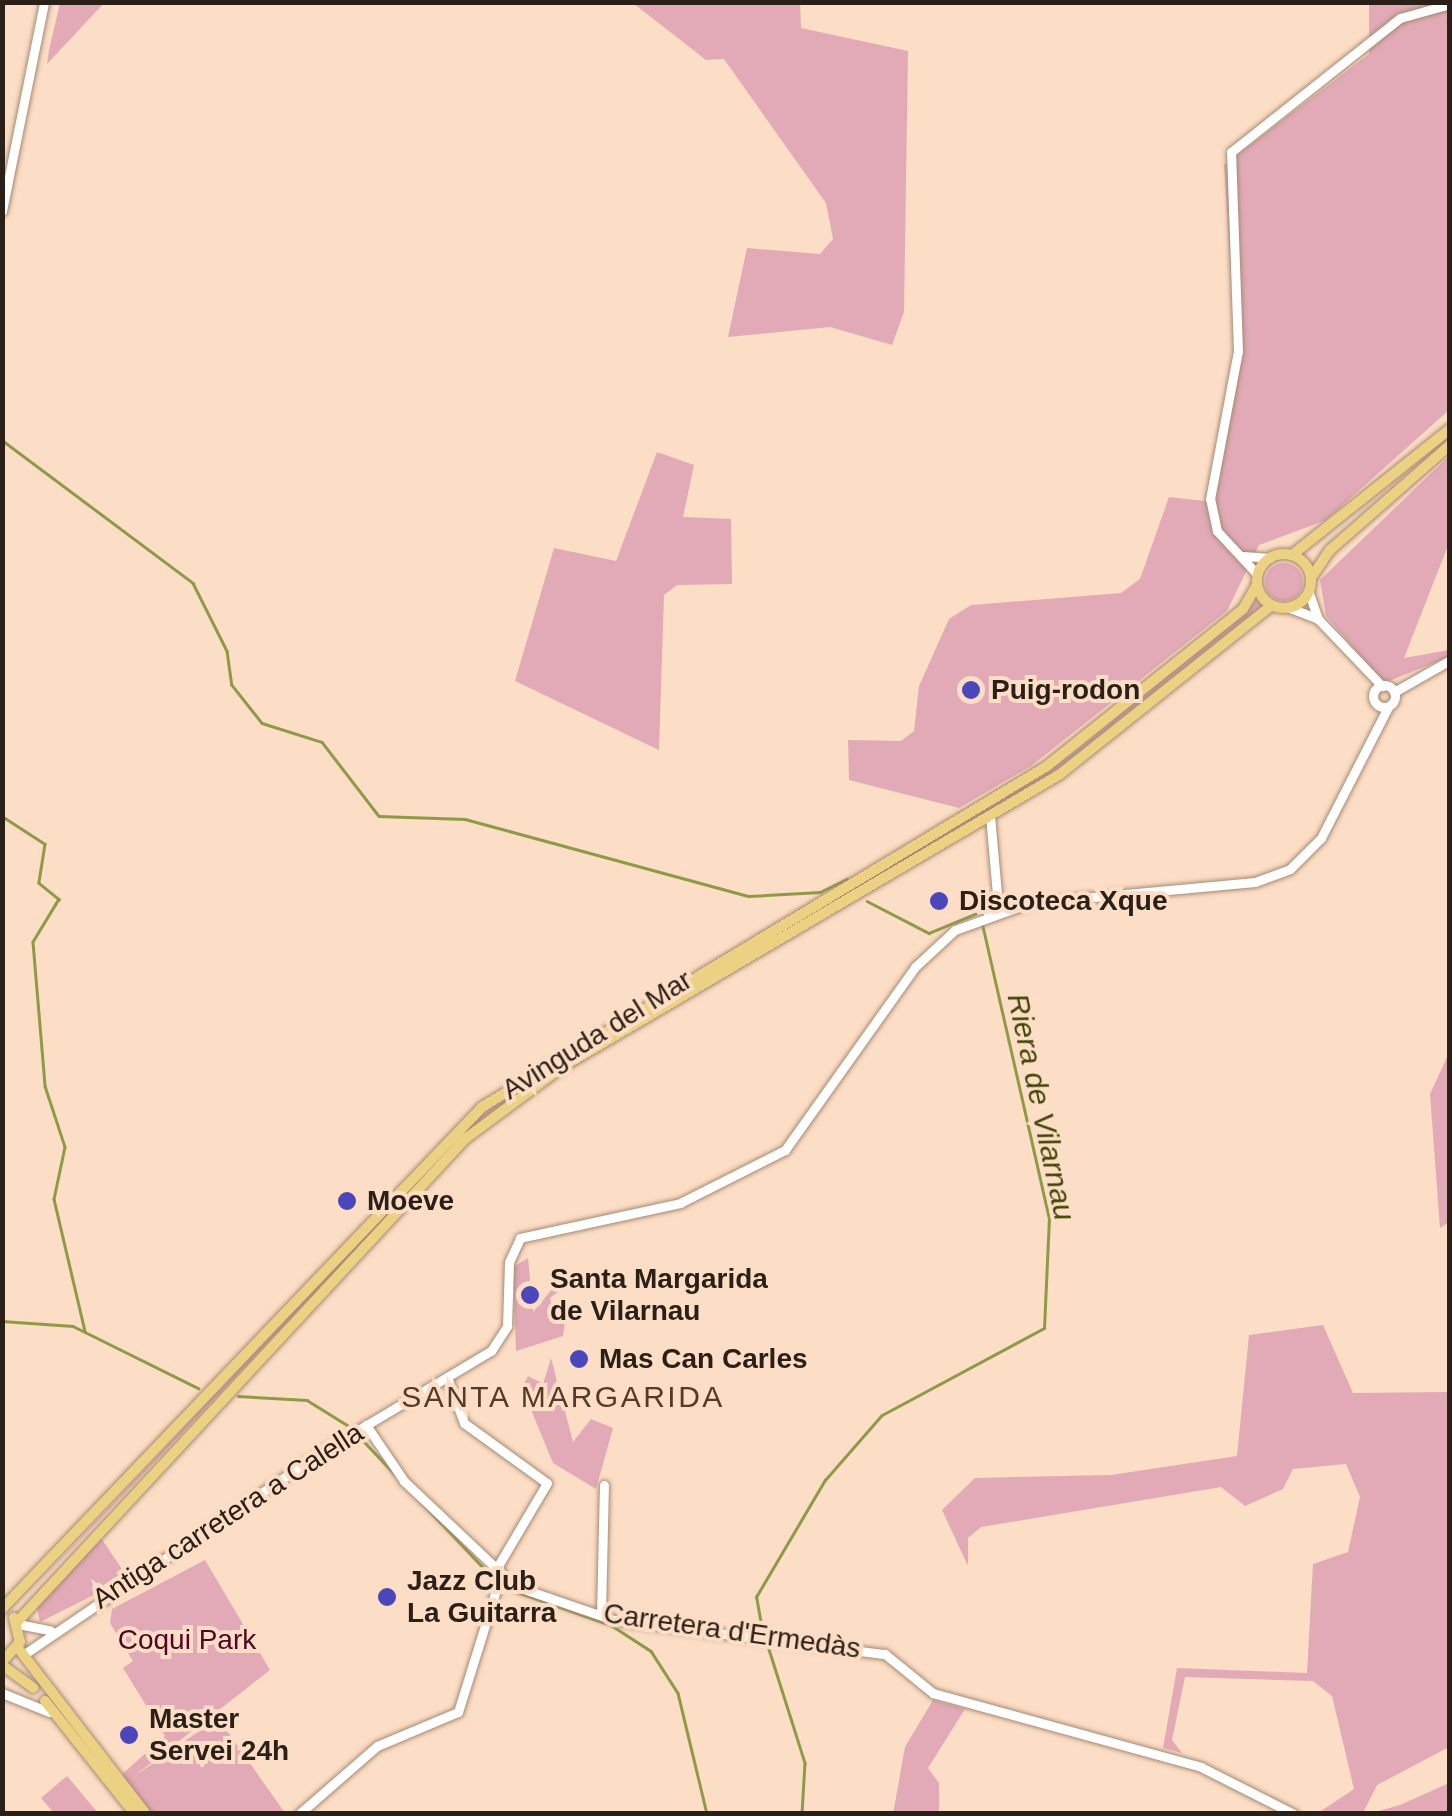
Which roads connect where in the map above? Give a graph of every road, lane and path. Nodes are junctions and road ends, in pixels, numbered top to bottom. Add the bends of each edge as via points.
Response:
1 (44, 2) edge
2 (1450, 4) edge
3 (2, 210) edge
4 (1450, 428) edge
5 (1450, 445) edge
6 (1292, 555) junction
7 (1241, 556) junction
8 (1270, 558) junction
9 (1311, 578) junction
10 (1257, 579) junction
11 (1309, 593) junction
12 (1271, 606) junction
13 (1290, 608) junction
14 (1318, 620) junction
15 (1450, 660) edge
16 (1378, 689) junction
17 (1394, 692) junction
18 (1388, 707) junction
19 (990, 815) junction
20 (963, 831) junction
21 (988, 835) junction
22 (997, 894) junction
23 (1014, 906) junction
24 (986, 915) junction
25 (447, 1377) junction
26 (364, 1426) junction
27 (604, 1485) dead end
28 (498, 1574) junction
29 (2, 1609) edge
30 (601, 1615) junction
31 (17, 1623) junction
32 (53, 1629) junction
33 (22, 1649) junction
34 (2, 1664) edge
35 (2, 1693) edge
36 (59, 1721) junction
37 (134, 1814) edge
38 (146, 1814) edge
39 (299, 1814) edge
40 (1294, 1814) edge

1 - 3 street
2 - 7 street via 1390,25 1231,152 1238,350 1210,499 1216,531
4 - 6 main road
5 - 9 main road via 1330,550
6 - 8 main road
6 - 9 main road
7 - 8 street
7 - 10 street
8 - 10 main road
9 - 11 main road
10 - 12 main road
10 - 29 main road, Avinguda del Mar via 1243,609 1048,766 482,1107 384,1200 25,1592
11 - 13 main road
11 - 14 street
12 - 13 main road
12 - 19 main road, Avinguda del Mar via 1102,744
13 - 14 street
14 - 16 street
15 - 17 street
16 - 17 street
16 - 18 street
17 - 18 street, Antiga carretera a Calella
18 - 23 street, Antiga carretera a Calella via 1320,838 1290,869 1256,882
19 - 20 main road, Avinguda del Mar
19 - 21 street
20 - 21 street
20 - 31 main road, Avinguda del Mar via 562,1067 466,1139
21 - 22 street
22 - 23 street
22 - 24 street
23 - 24 street, Antiga carretera a Calella
24 - 25 street, Antiga carretera a Calella via 922,958 776,1156 680,1203 520,1238 499,1343
25 - 26 street, Antiga carretera a Calella
25 - 28 street via 464,1424 547,1484
26 - 28 street, Carretera d'Ermedàs via 404,1481
26 - 32 street, Antiga carretera a Calella
27 - 30 street
28 - 30 street, Carretera d'Ermedàs
28 - 39 street via 458,1712 388,1739
29 - 31 main road
30 - 40 street, Carretera d'Ermedàs via 885,1654 933,1693 1201,1766
31 - 32 street
31 - 33 main road
32 - 33 street, Antiga carretera a Calella
33 - 34 main road
33 - 38 main road
34 - 36 main road
35 - 36 street via 35,1701
36 - 37 main road

